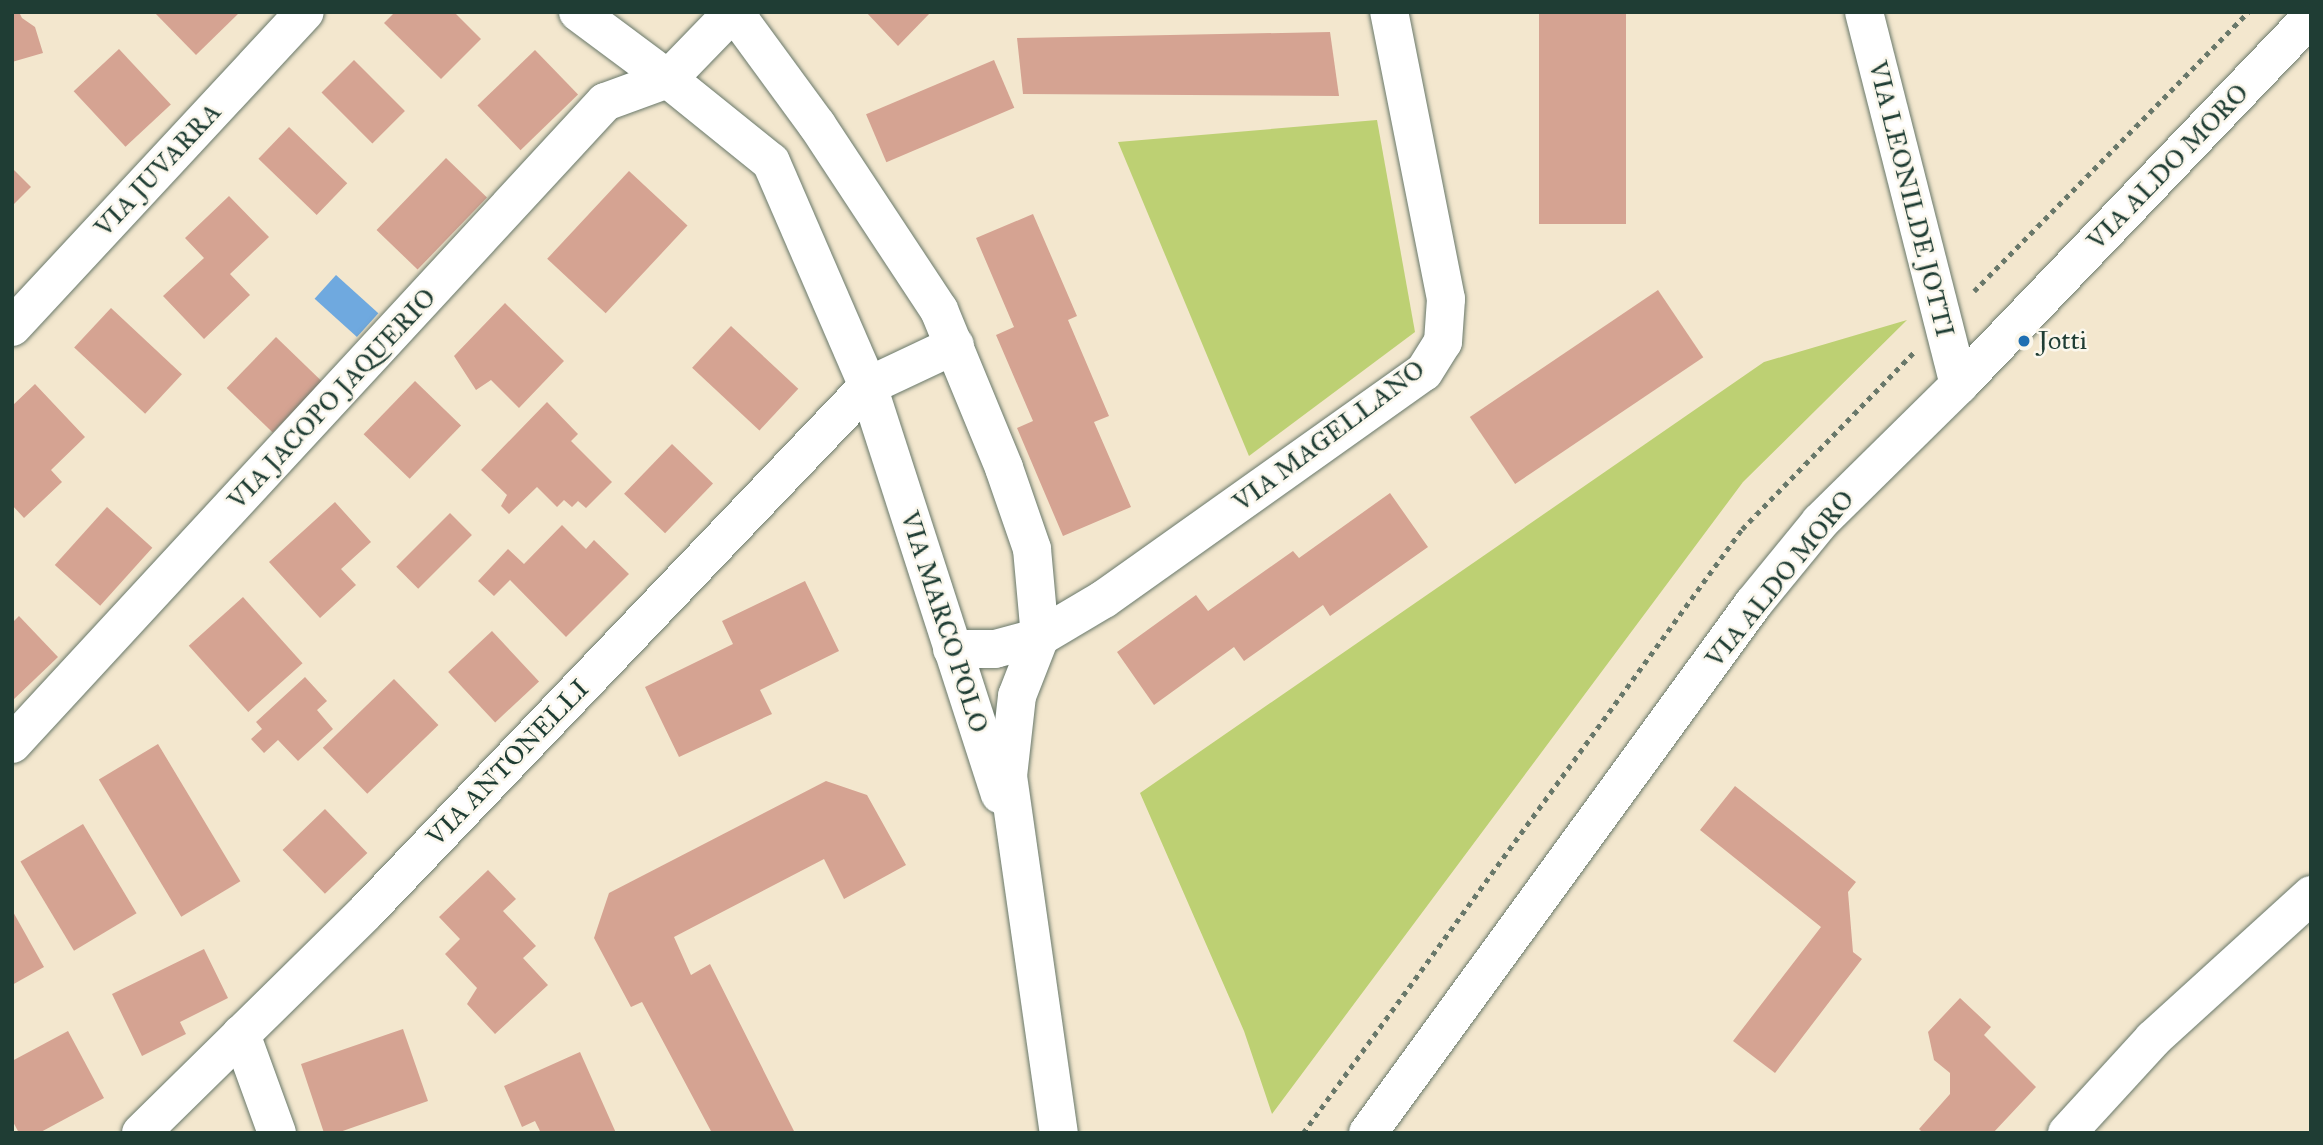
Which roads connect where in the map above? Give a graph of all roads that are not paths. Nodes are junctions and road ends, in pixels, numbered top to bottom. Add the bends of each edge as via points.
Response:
1 (304, 12) edge
2 (578, 12) edge
3 (1390, 12) edge
4 (1864, 12) edge
5 (732, 13) edge
6 (2311, 17) edge
7 (668, 79) junction
8 (12, 327) edge
9 (955, 345) junction
10 (1959, 385) junction
11 (868, 386) junction
12 (1040, 637) junction
13 (952, 649) junction
14 (12, 744) edge
15 (1021, 858) junction
16 (2311, 895) edge
17 (242, 1034) junction
18 (141, 1133) edge
19 (277, 1133) edge
20 (1059, 1133) edge
21 (1368, 1133) edge
22 (2067, 1133) edge

1 - 8 street, VIA JUVARRA
2 - 7 street, VIA MARCO POLO
3 - 12 street, VIA MAGELLANO via 1446,299 1443,342 1424,372 1104,599
4 - 10 street, VIA LEONILDE JOTTI
5 - 7 street
5 - 9 street, VIA MARCO POLO via 817,125 939,310
6 - 10 street, VIA ALDO MORO
7 - 11 street, VIA MARCO POLO via 771,162
7 - 14 street, VIA JACOPO JAQUERIO via 605,102
9 - 11 street
9 - 12 street, VIA MARCO POLO via 1032,549
10 - 21 street, VIA ALDO MORO via 1820,522 1753,604
11 - 13 street, VIA MARCO POLO
11 - 17 street, VIA ANTONELLI via 364,914
12 - 13 street, VIA MAGELLANO via 995,649
12 - 15 street, VIA MARCO POLO via 1017,696 1008,776
13 - 15 street, VIA MARCO POLO
15 - 20 street, VIA MARCO POLO
16 - 22 street via 2153,1039
17 - 18 street, VIA ANTONELLI
17 - 19 street

